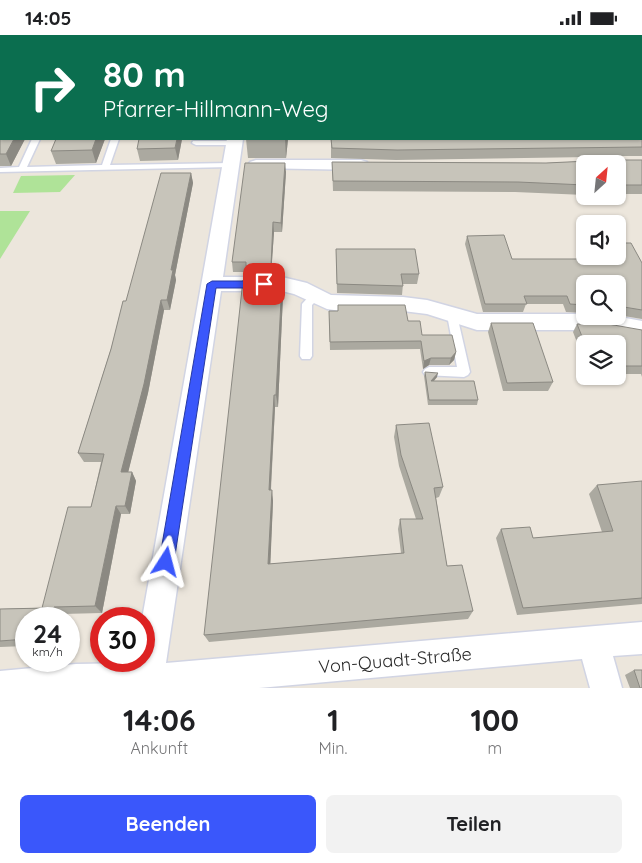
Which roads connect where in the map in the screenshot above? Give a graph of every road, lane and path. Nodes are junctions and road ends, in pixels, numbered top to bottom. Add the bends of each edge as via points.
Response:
1 (36, 140) edge
2 (114, 140) edge
3 (196, 143) dead end
4 (233, 149) edge
5 (380, 166) edge
6 (105, 167) junction
7 (22, 169) junction
8 (0, 170) edge
9 (212, 284) junction
10 (315, 297) junction
11 (452, 315) junction
12 (642, 329) edge
13 (306, 356) dead end
14 (429, 372) edge
15 (642, 638) edge
16 (593, 643) junction
17 (146, 684) edge
18 (0, 687) edge
19 (606, 688) edge

1 - 7 lane
2 - 6 lane
3 - 4 lane
4 - 5 street
4 - 6 lane
4 - 9 street
6 - 7 lane
7 - 8 lane
9 - 10 street via 282,284 300,288
9 - 17 street
10 - 11 street via 341,304 427,307
10 - 13 lane via 307,304
11 - 12 street via 477,322 604,322
11 - 14 lane via 464,372
15 - 16 street, Von-Quadt-Straße
16 - 17 street, Von-Quadt-Straße
16 - 19 street
17 - 18 street, Von-Quadt-Straße via 76,679

